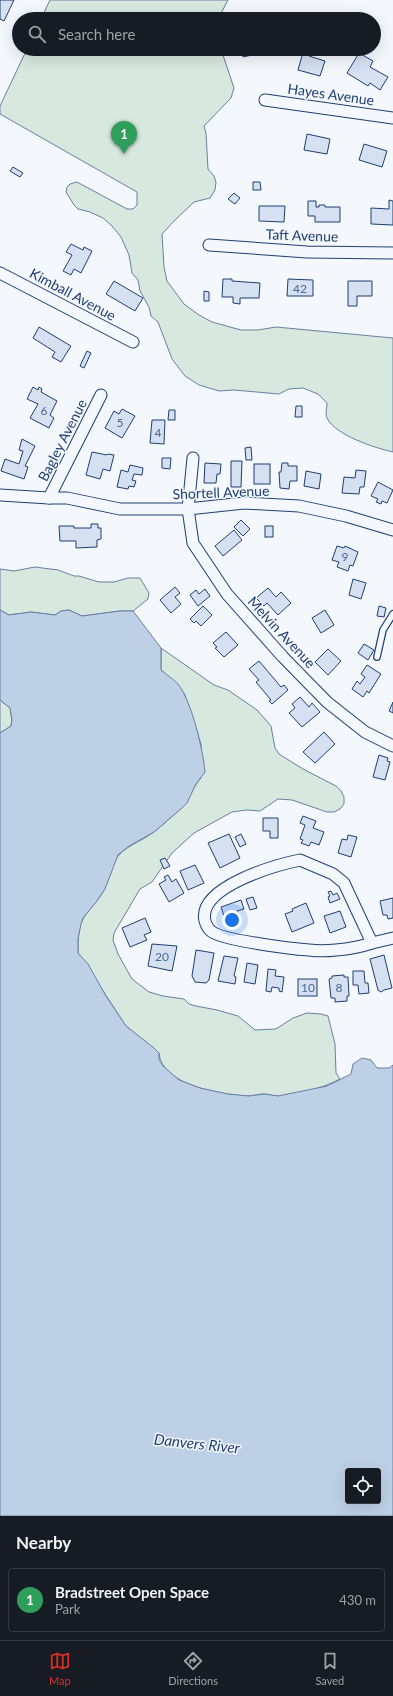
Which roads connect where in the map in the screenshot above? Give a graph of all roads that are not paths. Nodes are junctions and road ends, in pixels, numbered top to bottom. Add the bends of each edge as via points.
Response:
1 (266, 100) dead end
2 (393, 118) edge
3 (209, 245) dead end
4 (393, 252) edge
5 (0, 273) edge
6 (133, 342) dead end
7 (101, 395) dead end
8 (193, 458) dead end
9 (0, 495) edge
10 (49, 498) junction
11 (188, 509) junction
12 (393, 530) edge
13 (393, 614) edge
14 (377, 657) dead end
15 (393, 746) edge
16 (393, 938) edge
17 (372, 943) junction

1 - 2 street, Hayes Avenue
3 - 4 street, Taft Avenue via 307,252
5 - 6 street, Kimball Avenue
7 - 10 street, Bagley Avenue
8 - 11 street, Melvin Avenue
9 - 10 street, Shortell Avenue
10 - 11 street, Shortell Avenue via 67,498 120,509
11 - 12 street, Shortell Avenue via 244,503 299,506
11 - 15 street, Melvin Avenue via 193,543 227,594 327,702 365,732
13 - 14 lane via 383,630
16 - 17 street
17 - 17 street via 336,950 309,950 254,942 211,932 204,915 207,905 219,893 241,879 278,864 300,860 333,874 344,882

